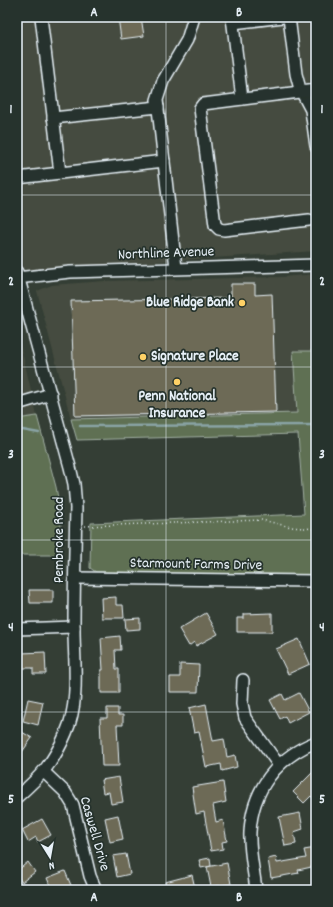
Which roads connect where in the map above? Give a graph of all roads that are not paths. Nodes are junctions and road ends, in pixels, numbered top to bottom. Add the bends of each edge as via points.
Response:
1 (41, 17) edge
2 (194, 17) edge
3 (283, 17) edge
4 (289, 17) edge
5 (232, 20) edge
6 (316, 90) edge
7 (302, 92) junction
8 (242, 99) junction
9 (158, 106) junction
10 (53, 118) junction
11 (316, 146) edge
12 (164, 161) junction
13 (60, 173) junction
14 (17, 178) edge
15 (309, 220) dead end
16 (316, 265) edge
17 (176, 268) junction
18 (18, 276) edge
19 (51, 394) junction
20 (17, 404) edge
21 (75, 578) junction
22 (316, 581) edge
23 (74, 627) junction
24 (17, 629) edge
25 (243, 680) dead end
26 (316, 742) edge
27 (278, 764) junction
28 (44, 772) junction
29 (17, 797) edge
30 (96, 890) edge
31 (256, 890) edge

1 - 10 street
2 - 9 street via 187,40 163,81 157,100
3 - 5 street
4 - 7 street via 296,74
5 - 8 street
6 - 7 street
7 - 8 street
7 - 11 street via 311,110
8 - 15 street via 203,104 200,108 215,225 224,230
9 - 10 street
9 - 12 street
10 - 13 street
12 - 13 street
12 - 17 street
13 - 14 street
16 - 17 street, Northline Avenue
17 - 18 street, Northline Avenue
18 - 19 street, Pembroke Road
19 - 20 street
19 - 21 street, Pembroke Road via 74,484
21 - 22 street, Starmount Farms Drive
21 - 23 street, Pembroke Road
23 - 24 street
23 - 28 street, Pembroke Road via 74,687 70,719 56,754
25 - 27 street via 242,704 245,718
26 - 27 street via 305,746
27 - 31 street via 258,796 252,815 250,834
28 - 29 street, Pembroke Road
28 - 30 street, Caswell Drive via 65,792 73,805 90,876

